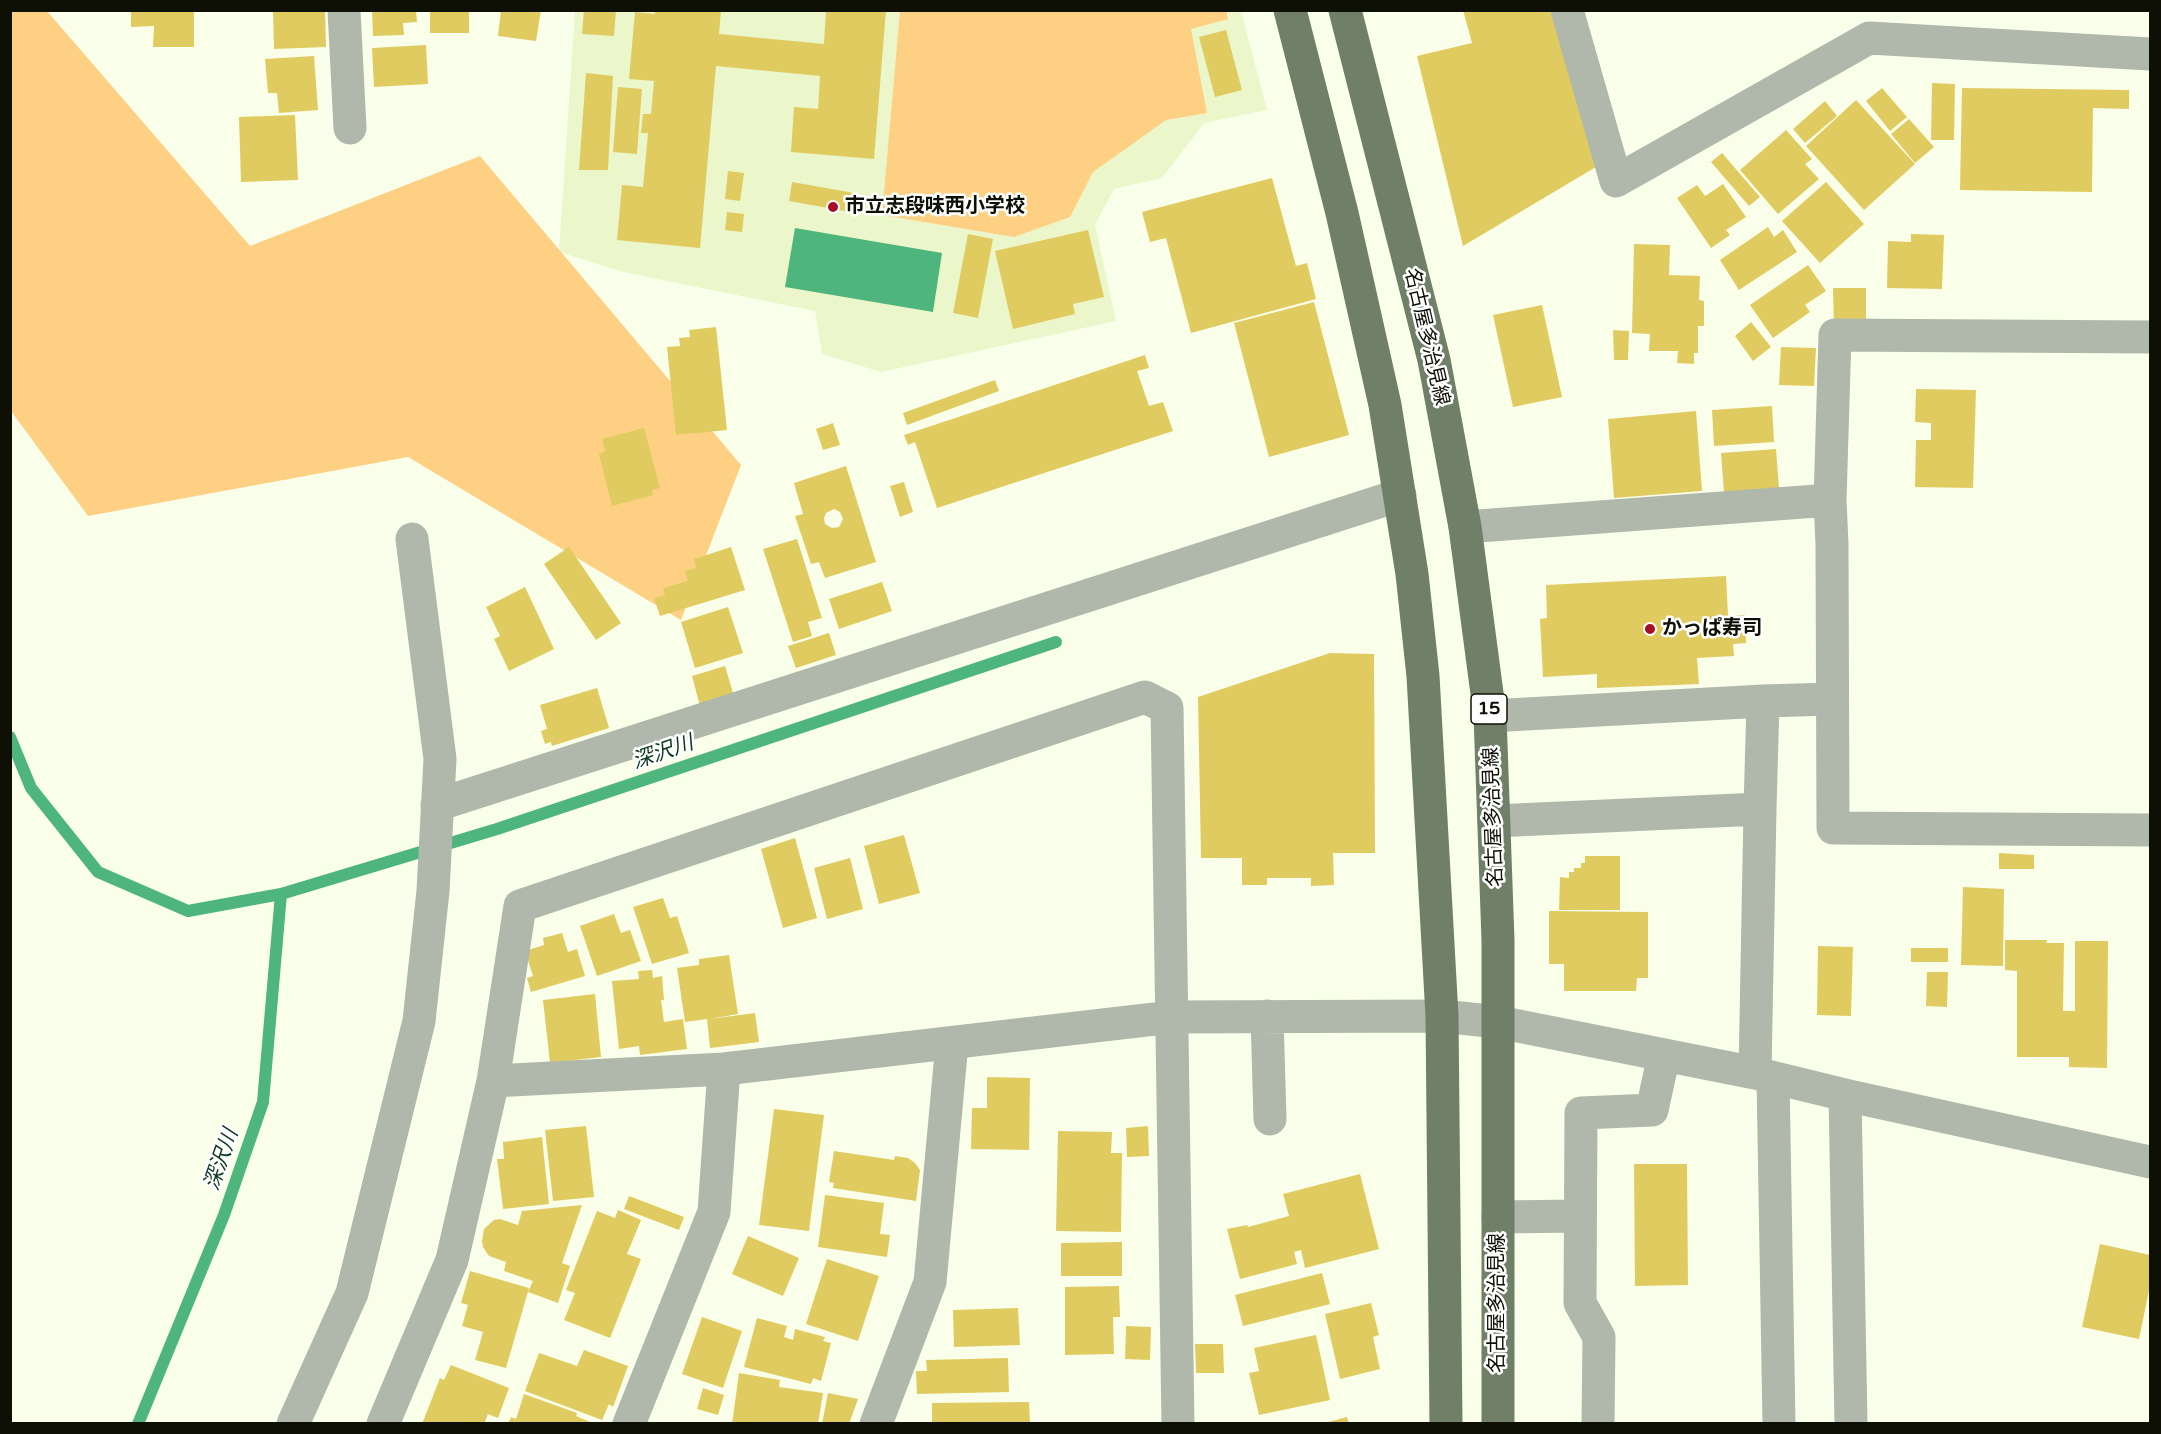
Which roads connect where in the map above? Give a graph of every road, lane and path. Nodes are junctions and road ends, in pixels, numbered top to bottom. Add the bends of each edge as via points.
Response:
1 (344, 10) edge
2 (1290, 10) edge
3 (1345, 10) edge
4 (1567, 10) edge
5 (2151, 54) edge
6 (350, 128) dead end
7 (2151, 337) edge
8 (1401, 495) junction
9 (1830, 500) junction
10 (1465, 527) junction
11 (412, 538) dead end
12 (1832, 699) junction
13 (1763, 701) junction
14 (1490, 716) junction
15 (1760, 809) junction
16 (437, 812) junction
17 (1494, 821) junction
18 (2151, 830) edge
19 (1267, 1016) junction
20 (1172, 1017) junction
21 (1442, 1017) junction
22 (1498, 1022) junction
23 (952, 1043) junction
24 (1664, 1055) junction
25 (724, 1069) junction
26 (1764, 1075) junction
27 (493, 1081) junction
28 (1845, 1095) junction
29 (1270, 1119) dead end
30 (2151, 1162) edge
31 (1580, 1216) junction
32 (1498, 1217) junction
33 (1855, 1422) edge
34 (293, 1424) edge
35 (383, 1424) edge
36 (629, 1424) edge
37 (876, 1424) edge
38 (1178, 1424) edge
39 (1446, 1424) edge
40 (1498, 1424) edge
41 (1598, 1424) edge
42 (1779, 1424) edge

1 - 6 street
2 - 8 main road via 1364,307
3 - 10 main road, 名古屋多治見線 / 15 via 1434,360
4 - 5 street via 1616,181 1869,38
7 - 9 street via 1835,335
8 - 16 street
8 - 21 main road via 1424,676
9 - 10 street
9 - 12 street
10 - 14 main road, 名古屋多治見線 / 15
11 - 16 street via 440,759
12 - 13 street
12 - 18 street via 1833,828
13 - 14 street
13 - 15 street
14 - 17 main road, 名古屋多治見線 / 15
15 - 17 street
15 - 26 street
16 - 34 street via 419,1021 352,1293
17 - 22 main road, 名古屋多治見線 / 15
19 - 20 street
19 - 21 street
19 - 29 street
20 - 23 street
20 - 27 street via 1167,708 1145,697 520,906
20 - 38 street
21 - 22 street
21 - 39 main road
22 - 24 street
22 - 32 main road, 名古屋多治見線 / 15
23 - 25 street
23 - 37 street via 930,1282
24 - 26 street
24 - 31 street via 1652,1110 1581,1113
25 - 27 street
25 - 36 street via 714,1212
26 - 28 street
26 - 42 street
27 - 35 street via 452,1260
28 - 30 street
28 - 33 street
31 - 32 street
31 - 41 street via 1580,1303 1599,1337
32 - 40 main road, 名古屋多治見線 / 15

